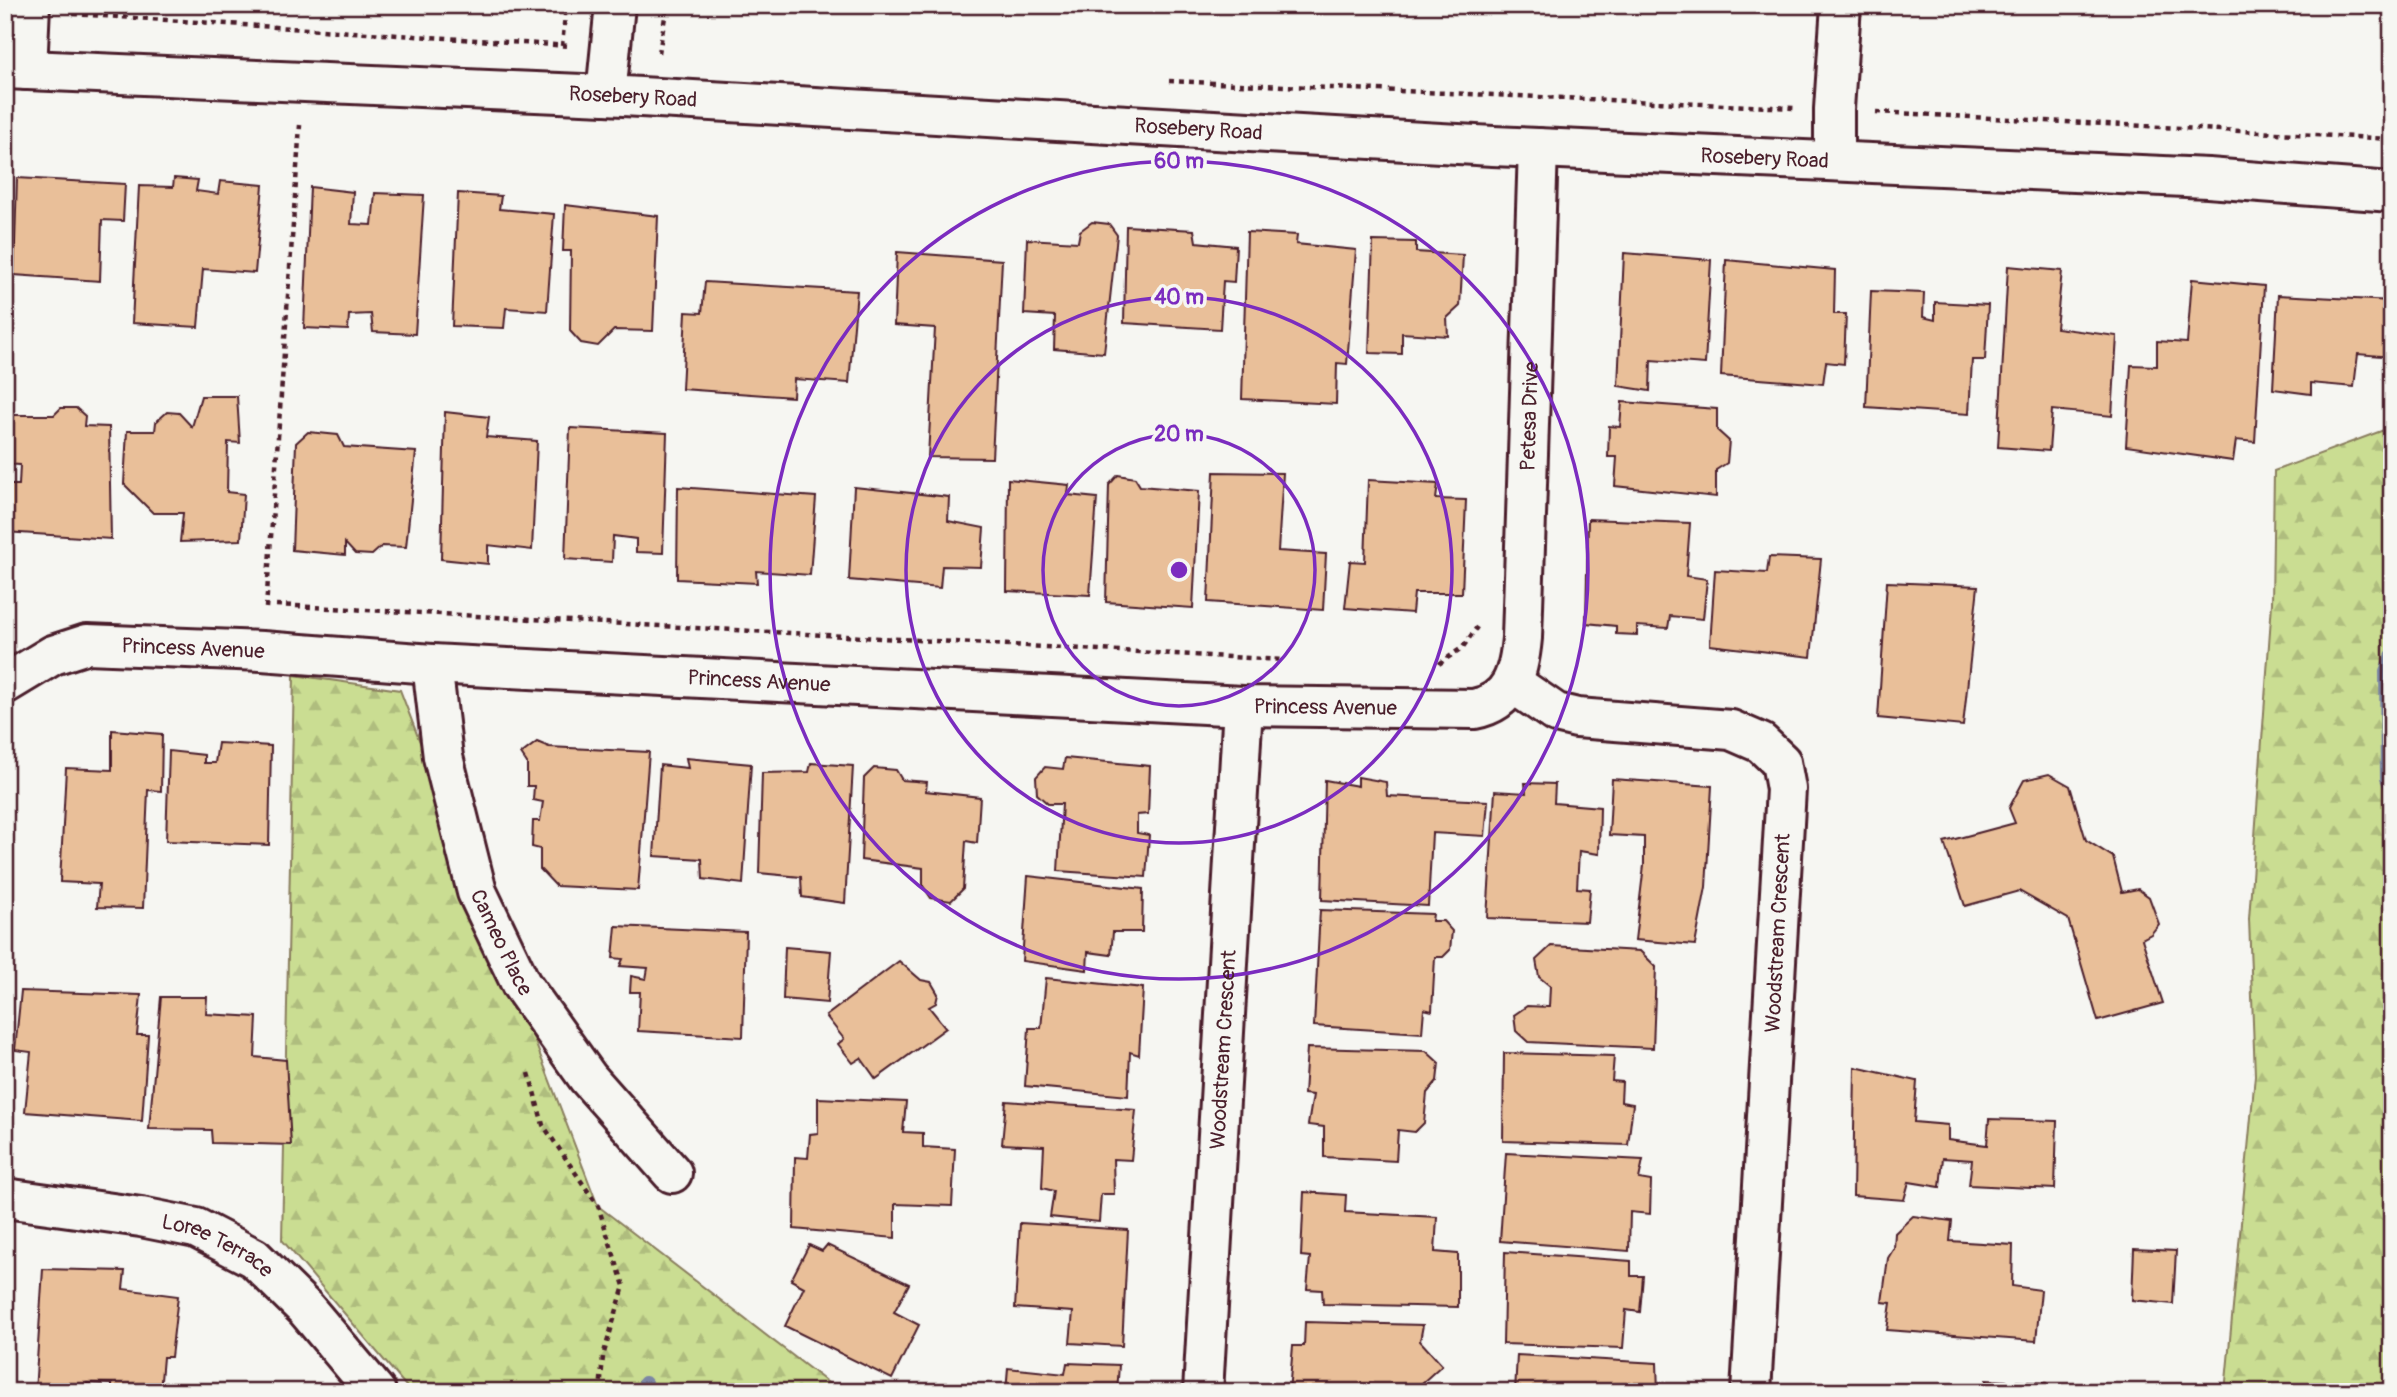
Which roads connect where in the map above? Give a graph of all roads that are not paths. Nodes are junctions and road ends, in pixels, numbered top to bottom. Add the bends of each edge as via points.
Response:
1 (615, 5) edge
2 (1841, 5) edge
3 (30, 8) edge
4 (16, 69) edge
5 (606, 95) junction
6 (1538, 148) junction
7 (1834, 160) junction
8 (2392, 192) edge
9 (432, 664) junction
10 (5, 684) edge
11 (1514, 684) junction
12 (1243, 706) junction
13 (672, 1173) dead end
14 (5, 1198) edge
15 (376, 1392) edge
16 (1203, 1392) edge
17 (1751, 1392) edge

1 - 5 street
2 - 7 street
3 - 4 street
4 - 5 street, Rosebery Road
5 - 6 street, Rosebery Road
6 - 7 street, Rosebery Road
6 - 11 street, Petesa Drive via 1522,638
7 - 8 street, Rosebery Road
9 - 10 street, Princess Avenue via 87,644 53,655
9 - 12 street, Princess Avenue
9 - 13 street, Cameo Place via 443,757 477,892 521,984 587,1078
11 - 12 street, Princess Avenue via 1488,707 1474,709
11 - 17 street, Woodstream Crescent via 1556,713 1577,718 1731,730 1761,743 1780,762 1787,789
12 - 16 street, Woodstream Crescent
14 - 15 street, Loree Terrace via 196,1228 254,1258 306,1309

